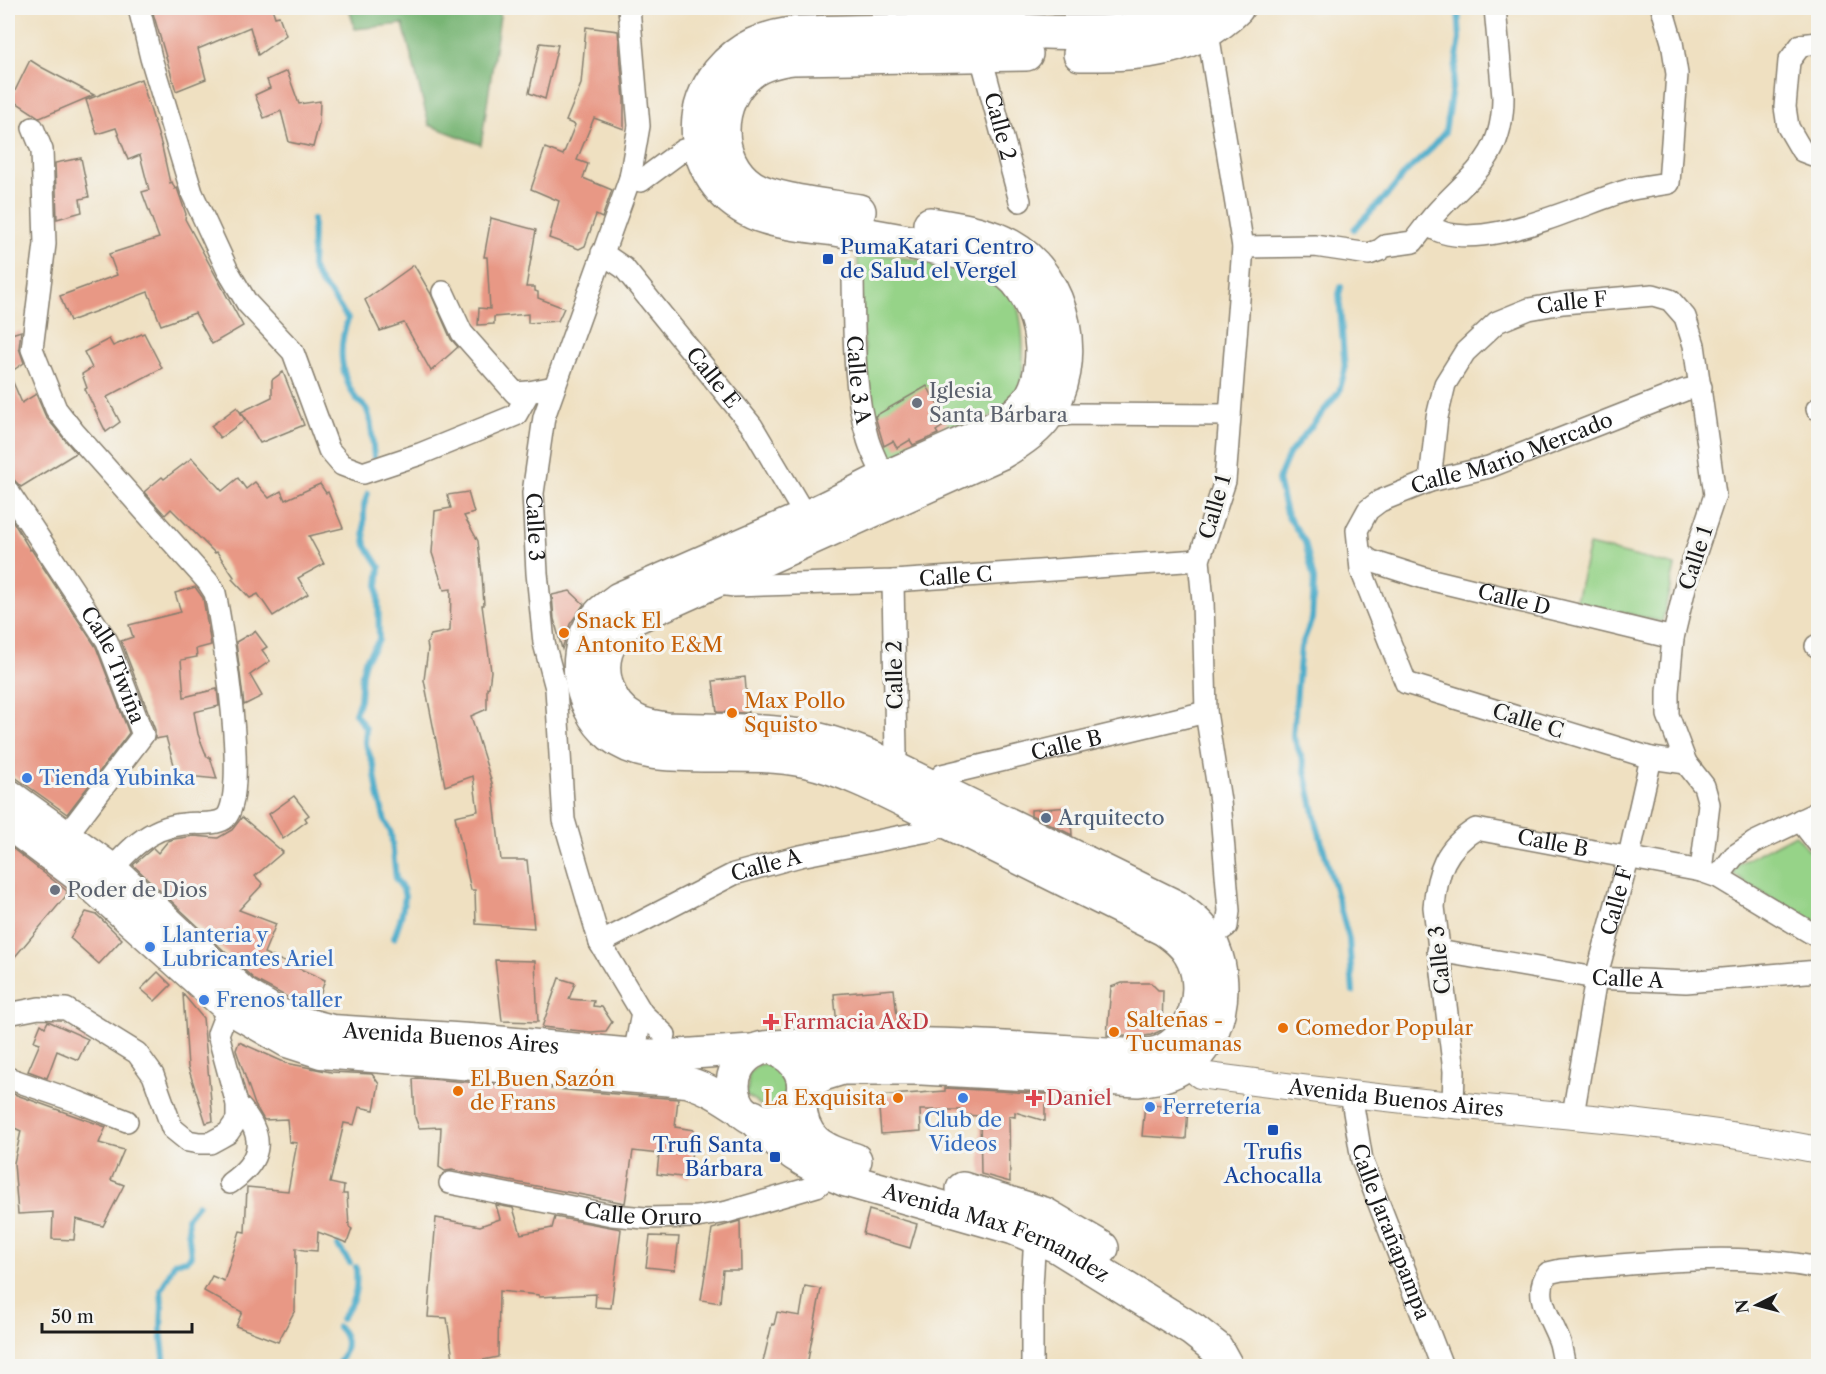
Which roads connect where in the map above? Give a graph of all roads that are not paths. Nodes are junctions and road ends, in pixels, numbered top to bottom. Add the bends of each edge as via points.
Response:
1 (139, 8) edge
2 (629, 8) edge
3 (1237, 8) edge
4 (1495, 8) edge
5 (1662, 8) edge
6 (1201, 17) edge
7 (979, 42) junction
8 (1818, 44) edge
9 (33, 128) dead end
10 (711, 144) junction
11 (1818, 157) edge
12 (630, 178) junction
13 (1020, 201) dead end
14 (1427, 224) junction
15 (1243, 247) junction
16 (602, 253) junction
17 (853, 278) dead end
18 (443, 292) dead end
19 (554, 387) junction
20 (1701, 387) junction
21 (529, 392) junction
22 (1036, 411) junction
23 (1230, 415) junction
24 (885, 479) junction
25 (1430, 481) junction
26 (9, 495) edge
27 (811, 527) junction
28 (1360, 553) junction
29 (1199, 560) junction
30 (709, 572) junction
31 (893, 581) junction
32 (1673, 638) junction
33 (581, 684) junction
34 (1206, 712) junction
35 (1651, 758) junction
36 (1686, 763) junction
37 (888, 779) junction
38 (8, 794) edge
39 (936, 803) junction
40 (1809, 816) edge
41 (8, 824) edge
42 (1476, 829) joint
43 (66, 836) junction
44 (1818, 843) edge
45 (1629, 856) junction
46 (1709, 874) junction
47 (103, 879) junction
48 (1818, 937) edge
49 (1209, 938) junction
50 (600, 943) junction
51 (1438, 951) junction
52 (1818, 972) edge
53 (1596, 978) junction
54 (228, 1008) junction
55 (642, 1012) junction
56 (8, 1014) edge
57 (665, 1035) dead end
58 (767, 1048) junction
59 (1179, 1053) junction
60 (632, 1065) junction
61 (8, 1078) edge
62 (802, 1094) junction
63 (1352, 1094) junction
64 (237, 1104) junction
65 (1453, 1105) junction
66 (747, 1114) junction
67 (1574, 1115) junction
68 (127, 1121) dead end
69 (1818, 1150) edge
70 (832, 1174) junction
71 (230, 1183) dead end
72 (450, 1183) dead end
73 (1039, 1225) junction
74 (1818, 1268) edge
75 (1032, 1366) edge
76 (1226, 1366) edge
77 (1248, 1366) edge
78 (1442, 1366) edge
79 (1565, 1366) edge

1 - 21 street via 192,193 247,303 293,352 329,450 342,465 363,472 420,454 516,415
2 - 12 street, Calle 3 via 639,126
3 - 6 main road
4 - 14 street via 1503,112 1497,141 1469,181
5 - 14 street via 1677,74 1669,183 1629,190 1518,229 1480,235 1444,234
6 - 7 main road via 1156,51 1126,54
6 - 15 street, Calle 1 via 1210,45
7 - 10 main road via 797,33 754,43 734,56 702,99 699,116
7 - 13 street, Calle 2
8 - 11 street via 1801,45 1789,61 1785,107 1788,127 1802,151
9 - 47 street via 42,150 45,244 32,349 62,417 215,593 235,735 235,785 229,815 214,823 182,824 153,831
10 - 12 street via 683,150 640,181
10 - 22 main road via 740,176 768,195 979,233 1011,247 1039,326 1042,350 1034,393
12 - 16 street, Calle 3
14 - 15 street via 1413,242 1385,246 1368,254 1315,246
15 - 23 street, Calle 1
16 - 19 street, Calle 3
16 - 27 street, Calle E via 624,268 752,426
17 - 24 street, Calle 3 A via 859,395 868,440
18 - 21 street via 462,333 479,353 515,393
19 - 21 street
19 - 33 street, Calle 3 via 544,417 533,493 537,573 544,643
20 - 25 street, Calle Mario Mercado via 1489,467
20 - 25 street, Calle F via 1685,317 1670,300 1653,295 1529,309 1497,322 1465,352 1445,384
20 - 32 street, Calle 1 via 1715,495 1687,579
22 - 23 street
22 - 24 main road
22 - 27 main road via 1015,444 1000,453
23 - 29 street, Calle 1 via 1225,481
24 - 27 main road
25 - 28 street, Calle Mario Mercado via 1380,501 1368,510 1357,530
26 - 43 street, Calle Tiwiña via 107,641 143,735
27 - 30 main road
28 - 32 street, Calle D via 1371,561 1424,578
28 - 35 street, Calle C via 1361,570 1406,683
29 - 31 street, Calle C
29 - 34 street, Calle 1
30 - 31 street, Calle C via 735,586
30 - 33 main road via 619,599 601,614 581,653
31 - 37 street, Calle 2 via 896,754
32 - 36 street, Calle 1 via 1668,715
33 - 37 main road via 603,727 637,749 806,761
33 - 50 street, Calle 3 via 564,820
34 - 39 street, Calle B via 942,776
34 - 49 street, Calle 1 via 1220,801 1229,911 1227,926
35 - 36 street, Calle C
35 - 45 street, Calle F
36 - 46 street, Calle 1 via 1704,786 1709,804
37 - 39 main road
38 - 43 main road, Avenida Buenos Aires
39 - 49 main road via 1176,907
39 - 50 street, Calle A via 933,830 800,856 734,874
39 - 59 main road via 1179,940 1191,956 1199,979 1198,1003 1182,1035
40 - 44 street
40 - 46 street via 1755,842
41 - 47 main road, Avenida Buenos Aires
42 - 45 street, Calle B
42 - 51 street, Calle 3 via 1451,850 1436,881
43 - 47 main road, Avenida Buenos Aires
45 - 46 street, Calle B
45 - 53 street, Calle F
46 - 48 street, Calle B
47 - 54 main road, Avenida Buenos Aires
47 - 60 main road, Avenida Buenos Aires via 244,993 305,1023 332,1030 485,1040
49 - 59 main road via 1222,989 1218,1014 1201,1048
50 - 55 street, Calle 3
51 - 53 street, Calle A
51 - 65 street, Calle 3 via 1454,1071
52 - 53 street, Calle A via 1686,982
53 - 67 street, Calle F
54 - 60 main road, Avenida Buenos Aires via 287,1042 321,1053
54 - 64 street via 218,1034
55 - 57 street, Calle 3
55 - 60 street
56 - 64 street via 39,1008 66,1010 137,1053 153,1075 172,1128 188,1141 210,1143 228,1133 237,1120
58 - 59 main road, Avenida Buenos Aires via 919,1043 1139,1056
58 - 60 main road, Avenida Buenos Aires via 671,1055
58 - 62 main road via 785,1053 796,1062 801,1069
58 - 66 main road via 743,1060 736,1069 736,1102
59 - 62 main road via 1177,1070 1138,1080 922,1068 842,1068 823,1074
59 - 63 street, Avenida Buenos Aires via 1200,1075
60 - 66 main road, Avenida Buenos Aires via 702,1086
61 - 68 street
62 - 66 main road via 787,1116 776,1120 764,1121
62 - 73 main road, Avenida Max Fernandez via 803,1126 827,1150 1013,1203
63 - 65 street, Avenida Buenos Aires
63 - 78 street, Calle Jarañapampa via 1362,1160
64 - 71 street via 249,1116 257,1148 255,1158
65 - 67 street, Avenida Buenos Aires
66 - 70 main road, Avenida Max Fernandez via 802,1161
67 - 69 street, Avenida Buenos Aires
70 - 72 street, Calle Oruro via 817,1186 727,1212 645,1218
70 - 73 main road, Avenida Max Fernandez via 1014,1228
73 - 75 street via 1032,1286
73 - 76 main road, Avenida Max Fernandez via 1057,1246 1193,1330 1216,1348
73 - 77 main road, Avenida Max Fernandez via 1065,1225 1214,1317 1237,1340
74 - 79 street via 1715,1258 1548,1273 1541,1286 1542,1299

